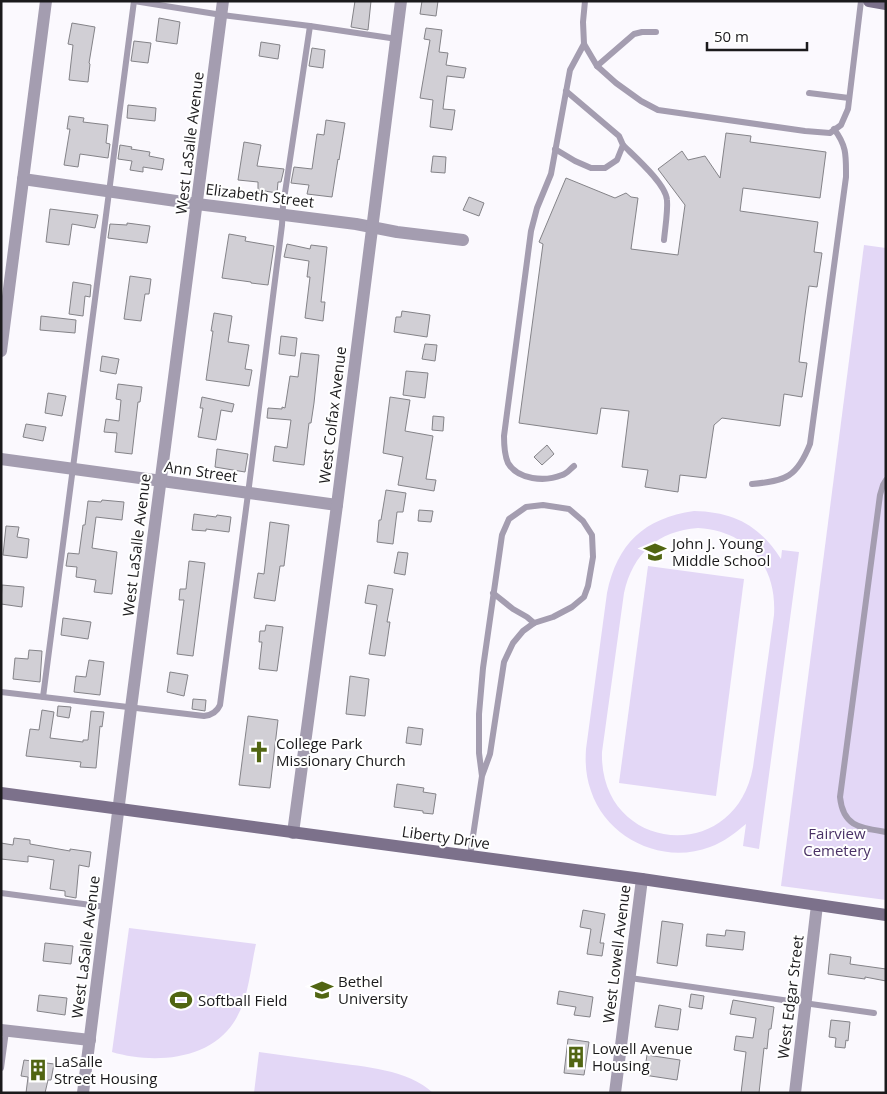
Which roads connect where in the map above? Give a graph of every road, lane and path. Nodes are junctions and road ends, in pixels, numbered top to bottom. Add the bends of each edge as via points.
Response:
1 (46, 1) edge
2 (134, 1) edge
3 (223, 1) edge
4 (401, 1) edge
5 (585, 1) edge
6 (861, 1) edge
7 (869, 1) edge
8 (886, 4) edge
9 (222, 15) junction
10 (310, 26) junction
11 (656, 32) dead end
12 (397, 39) junction
13 (584, 44) junction
14 (597, 66) junction
15 (566, 90) junction
16 (809, 92) dead end
17 (849, 98) junction
18 (834, 129) junction
19 (623, 145) junction
20 (555, 149) junction
21 (23, 179) junction
22 (109, 191) junction
23 (198, 204) junction
24 (283, 215) junction
25 (372, 227) junction
26 (463, 240) dead end
27 (664, 240) dead end
28 (1, 351) edge
29 (1, 459) edge
30 (574, 466) dead end
31 (74, 469) junction
32 (886, 480) edge
33 (161, 482) junction
34 (752, 484) dead end
35 (248, 494) junction
36 (337, 506) junction
37 (493, 593) junction
38 (534, 623) junction
39 (1, 692) edge
40 (44, 697) junction
41 (131, 708) junction
42 (482, 776) junction
43 (1, 793) edge
44 (119, 809) junction
45 (293, 832) junction
46 (886, 832) edge
47 (470, 856) junction
48 (642, 879) junction
49 (1, 893) edge
50 (817, 905) junction
51 (106, 907) junction
52 (886, 915) edge
53 (630, 978) junction
54 (806, 1003) junction
55 (874, 1013) dead end
56 (4, 1031) edge
57 (90, 1040) junction
58 (1, 1068) edge
59 (83, 1093) edge
60 (615, 1093) edge
61 (795, 1093) edge

1 - 21 street
2 - 9 lane
2 - 22 lane
3 - 9 street, West LaSalle Avenue
4 - 12 street, West Colfax Avenue
5 - 13 lane
6 - 17 lane
7 - 8 street
9 - 10 lane
9 - 23 street, West LaSalle Avenue
10 - 12 lane
10 - 24 lane
11 - 14 lane via 634,34
12 - 25 street, West Colfax Avenue
13 - 14 lane
13 - 15 lane via 570,70
14 - 18 lane via 616,83 658,110 805,131 830,133
15 - 19 lane via 619,136
15 - 20 lane
16 - 17 lane
17 - 18 lane via 841,125
18 - 34 lane via 844,146 846,177 810,444 799,465 785,478
19 - 20 lane via 617,160 604,168 590,168
19 - 27 lane via 664,190 667,200
20 - 30 lane via 551,174 531,230 504,450 509,464 517,472 533,479 564,475
21 - 22 street, Elizabeth Street
21 - 28 street
22 - 23 street, Elizabeth Street
22 - 31 lane
23 - 24 street, Elizabeth Street
23 - 33 street, West LaSalle Avenue
24 - 25 street, Elizabeth Street
24 - 35 lane
25 - 26 street, Elizabeth Street
25 - 36 street, West Colfax Avenue
29 - 31 street, Ann Street
31 - 33 street, Ann Street
31 - 40 lane
32 - 46 lane via 880,495 840,798 848,821 865,829
33 - 35 street, Ann Street
33 - 41 street, West LaSalle Avenue
35 - 36 street, Ann Street
35 - 41 lane via 218,709 204,716
36 - 45 street, West Colfax Avenue
37 - 38 lane
37 - 38 lane via 502,535 509,519 526,507 543,505 569,509 583,521 592,535 593,557 588,586 584,596 572,607
37 - 42 lane via 478,714
38 - 42 lane via 513,643 504,662 490,754
39 - 40 lane
40 - 41 lane
41 - 44 street, West LaSalle Avenue
42 - 47 lane
43 - 44 street, Liberty Drive
44 - 45 street, Liberty Drive
44 - 51 street, West LaSalle Avenue
45 - 47 street, Liberty Drive
47 - 48 street, Liberty Drive
48 - 50 street, Liberty Drive
48 - 53 street, West Lowell Avenue
49 - 51 lane
50 - 52 street, Liberty Drive
50 - 54 street, West Edgar Street
51 - 57 street, West LaSalle Avenue
53 - 54 lane
53 - 60 street, West Lowell Avenue
54 - 55 lane
54 - 61 street, West Edgar Street
56 - 57 street
56 - 58 lane
57 - 59 street, West LaSalle Avenue

